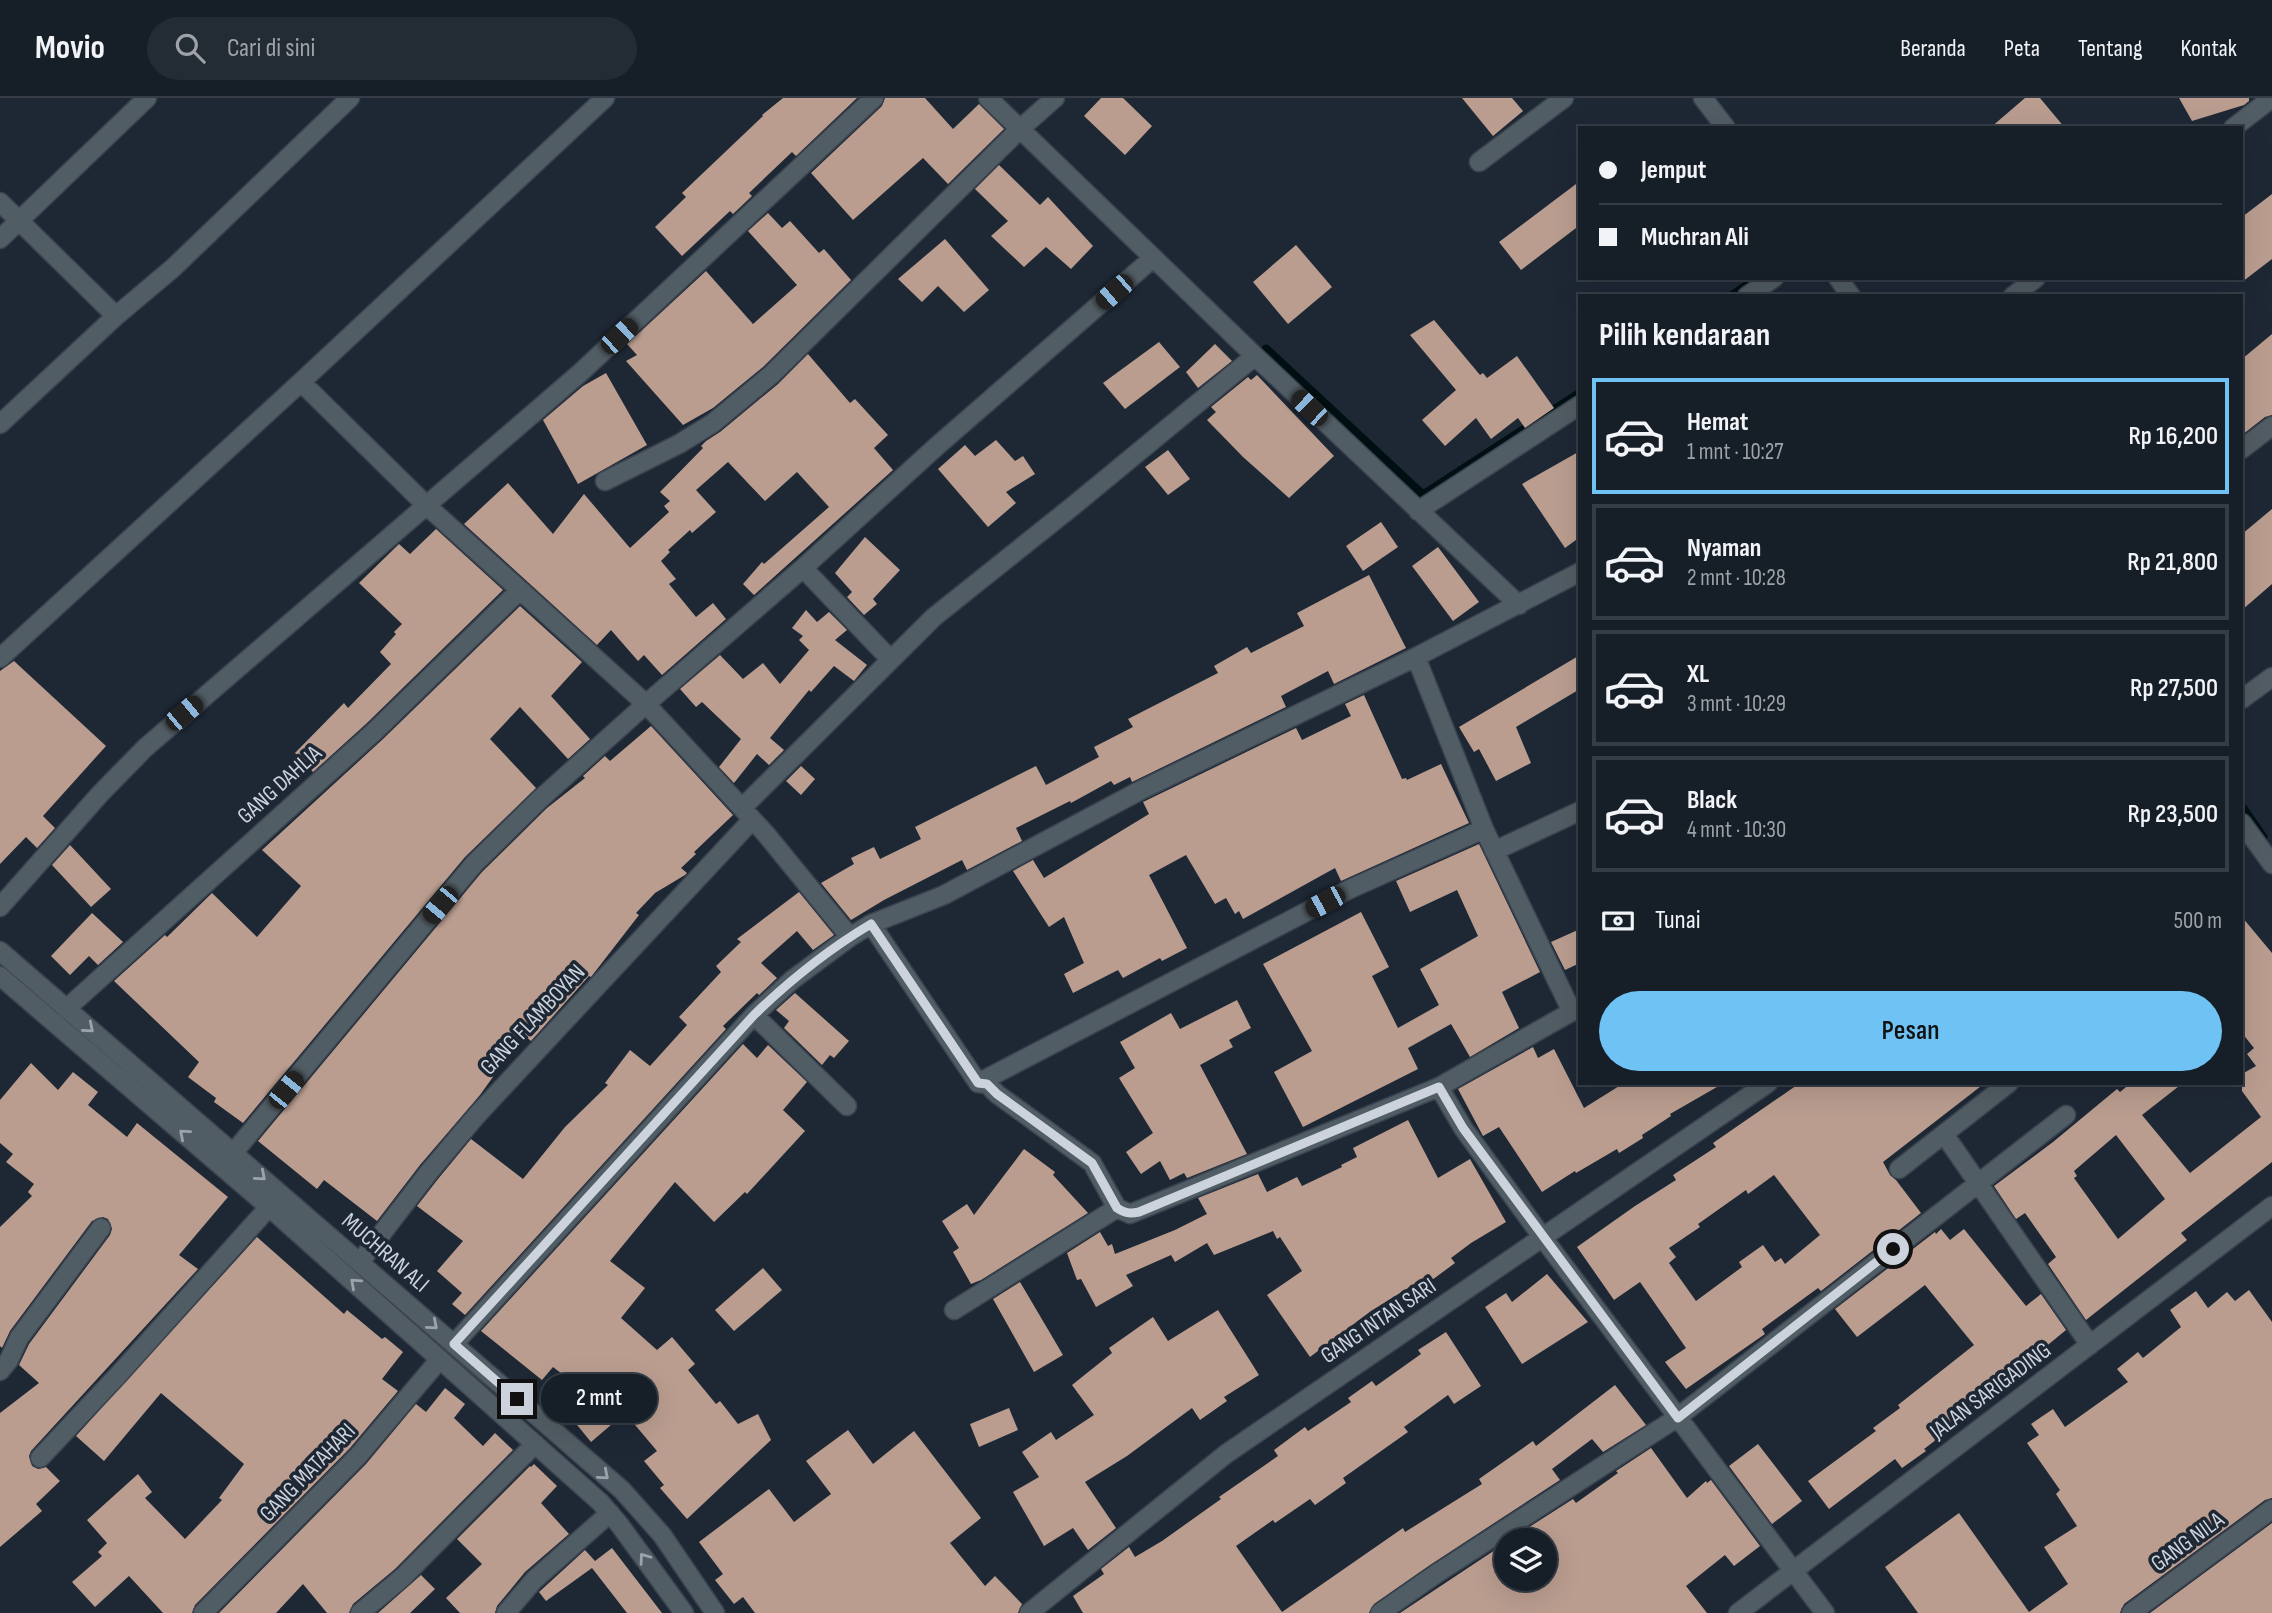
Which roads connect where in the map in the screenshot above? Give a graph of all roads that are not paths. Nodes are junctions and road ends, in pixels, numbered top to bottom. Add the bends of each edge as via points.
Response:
1 (147, 98) edge
2 (350, 98) edge
3 (605, 98) edge
4 (874, 98) edge
5 (988, 98) edge
6 (1055, 98) edge
7 (1564, 98) edge
8 (1703, 98) edge
9 (2272, 98) edge
10 (1724, 126) edge
11 (2236, 126) edge
12 (1020, 129) junction
13 (1479, 162) dead end
14 (0, 202) edge
15 (21, 220) junction
16 (0, 239) edge
17 (1153, 258) junction
18 (1771, 280) edge
19 (2033, 280) edge
20 (1750, 294) edge
21 (2016, 294) edge
22 (116, 316) junction
23 (1255, 356) junction
24 (301, 382) junction
25 (1578, 406) edge
26 (0, 424) edge
27 (2272, 426) edge
28 (2243, 449) edge
29 (605, 481) dead end
30 (426, 505) junction
31 (1418, 511) junction
32 (803, 568) junction
33 (1578, 573) edge
34 (519, 591) junction
35 (1518, 605) junction
36 (1416, 657) junction
37 (0, 658) edge
38 (890, 659) junction
39 (2272, 677) edge
40 (2243, 698) edge
41 (646, 704) junction
42 (1578, 812) edge
43 (747, 814) junction
44 (2243, 824) edge
45 (1483, 829) junction
46 (1494, 851) junction
47 (2272, 864) edge
48 (0, 907) edge
49 (871, 924) junction
50 (850, 937) junction
51 (0, 951) edge
52 (0, 976) edge
53 (66, 1009) junction
54 (1576, 1009) edge
55 (754, 1015) junction
56 (978, 1083) junction
57 (1765, 1085) edge
58 (2006, 1085) edge
59 (1439, 1087) junction
60 (847, 1106) dead end
61 (2066, 1115) dead end
62 (1944, 1134) junction
63 (234, 1152) junction
64 (1899, 1169) dead end
65 (1979, 1181) junction
66 (2272, 1206) edge
67 (269, 1207) junction
68 (1117, 1208) junction
69 (101, 1228) dead end
70 (1543, 1238) junction
71 (360, 1262) junction
72 (954, 1310) dead end
73 (454, 1344) junction
74 (2090, 1345) junction
75 (440, 1359) junction
76 (0, 1371) edge
77 (1678, 1418) junction
78 (535, 1444) junction
79 (40, 1458) dead end
80 (2272, 1509) edge
81 (610, 1513) junction
82 (1794, 1570) junction
83 (203, 1613) edge
84 (360, 1613) edge
85 (506, 1613) edge
86 (684, 1613) edge
87 (715, 1613) edge
88 (1029, 1613) edge
89 (1380, 1613) edge
90 (1738, 1613) edge
91 (1825, 1613) edge
92 (2131, 1613) edge

1 - 15 street
2 - 22 street via 173,268
3 - 24 street
4 - 30 street via 580,373
5 - 12 street
6 - 12 street
7 - 13 street
8 - 10 street
9 - 11 street
12 - 17 street
12 - 29 street via 771,375 713,423
14 - 15 street
15 - 16 street
15 - 22 street
17 - 23 street
17 - 32 street
18 - 20 street
19 - 21 street
22 - 26 street
23 - 31 street
23 - 38 street, GANG FLAMBOYAN via 934,617
24 - 30 street
24 - 37 street
25 - 31 street
27 - 28 street
30 - 34 street
30 - 48 street via 145,748
31 - 35 street
32 - 38 street
32 - 41 street
33 - 35 street
34 - 41 street
34 - 53 street, GANG DAHLIA via 375,731
35 - 36 street
36 - 45 street
36 - 49 street via 1141,790 944,895
38 - 43 street, GANG FLAMBOYAN
39 - 40 street
41 - 43 street
41 - 63 street via 474,864
42 - 46 street
43 - 50 street
43 - 71 street, GANG FLAMBOYAN via 469,1123
44 - 47 street
45 - 46 street
45 - 56 street via 1350,889
46 - 54 street
49 - 50 street
49 - 56 street
50 - 55 street
51 - 53 street, MUCHRAN ALI
67 -> 52 street, MUCHRAN ALI
53 -> 63 street, MUCHRAN ALI
54 - 59 street
55 - 60 street
55 - 73 street
56 - 68 street via 987,1084 1092,1163
57 - 70 street, GANG INTAN SARI
58 - 62 street
59 - 68 street via 1139,1212 1130,1214
59 - 70 street
61 - 65 street
62 - 64 street
62 - 65 street
63 -> 71 street, MUCHRAN ALI
65 - 74 street
65 - 77 street
66 - 74 street, JALAN SARIGADING
75 -> 67 street, MUCHRAN ALI
67 - 79 street
68 - 72 street
69 - 76 street via 19,1338
70 - 77 street
70 - 88 street, GANG INTAN SARI via 1226,1454
71 -> 73 street, MUCHRAN ALI
73 -> 87 street, MUCHRAN ALI via 631,1499 662,1535
74 - 82 street, JALAN SARIGADING
75 - 78 street, MUCHRAN ALI
75 - 83 street, GANG MATAHARI via 358,1456
77 - 82 street
77 - 89 street
78 - 81 street, MUCHRAN ALI
78 - 84 street via 413,1568
80 - 92 street, GANG NILA
81 - 85 street via 534,1580
86 -> 81 street, MUCHRAN ALI
82 - 90 street, JALAN SARIGADING
82 - 91 street

